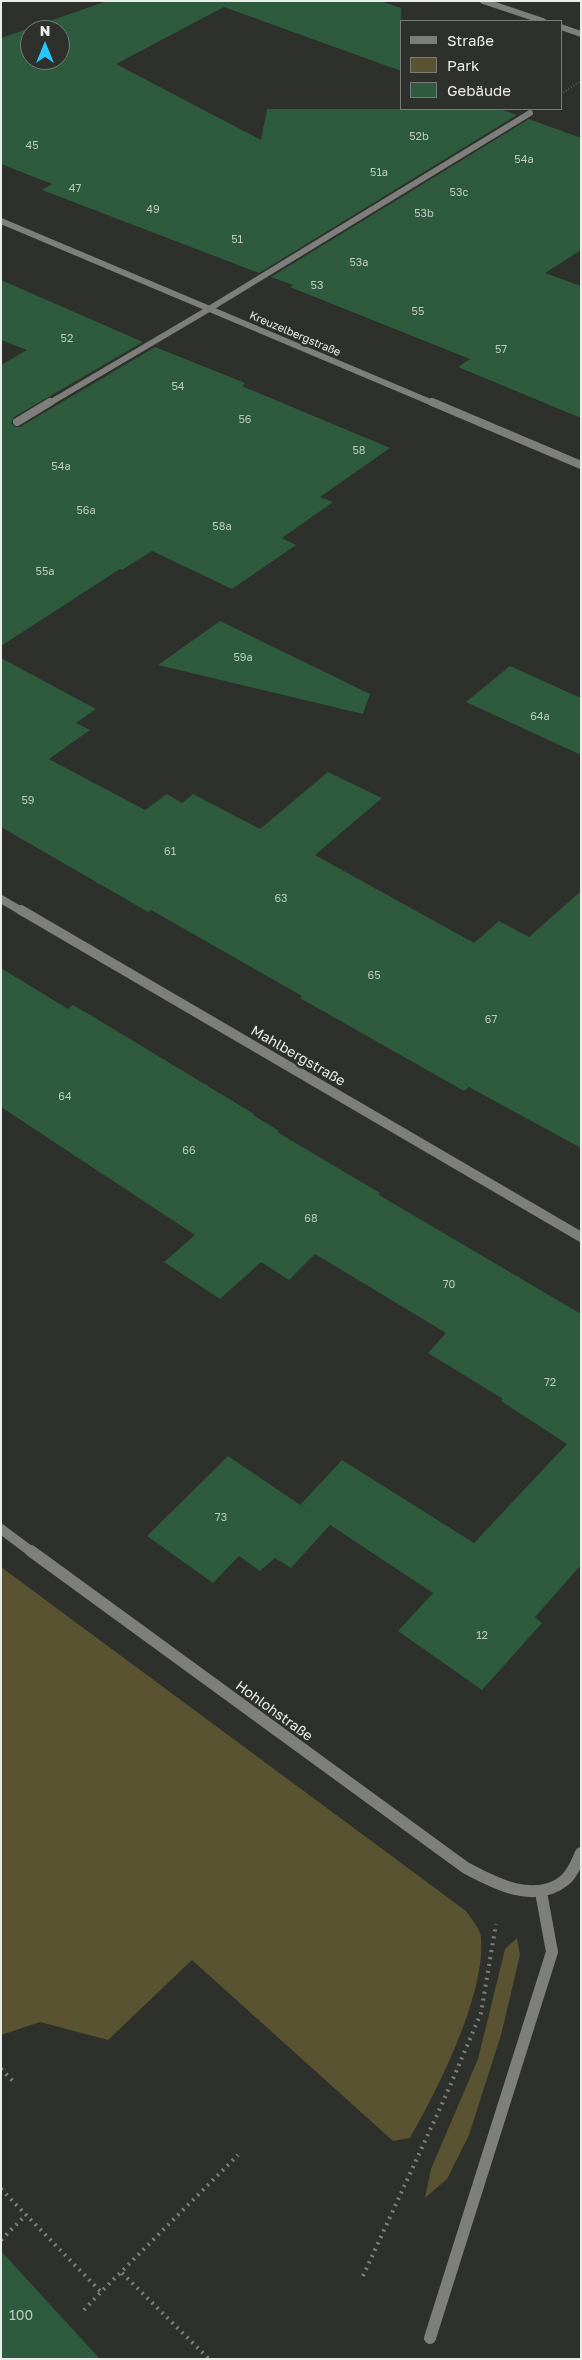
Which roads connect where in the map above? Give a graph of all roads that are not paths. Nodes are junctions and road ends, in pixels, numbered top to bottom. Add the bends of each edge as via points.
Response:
1 (483, 1) edge
2 (541, 20) edge
3 (562, 27) edge
4 (581, 34) edge
5 (530, 112) dead end
6 (1, 221) edge
7 (209, 309) junction
8 (17, 422) dead end
9 (581, 464) edge
10 (1, 899) edge
11 (581, 1237) edge
12 (1, 1529) edge
13 (581, 1853) edge
14 (541, 1892) junction
15 (430, 2338) dead end

1 - 2 street
3 - 4 street
5 - 7 street
6 - 7 street, Kreuzelbergstraße
7 - 8 street
7 - 9 street, Kreuzelbergstraße
10 - 11 street, Mahlbergstraße
12 - 14 street, Hohlohstraße via 454,1861 512,1889
13 - 14 street via 565,1880
14 - 15 street via 552,1952

